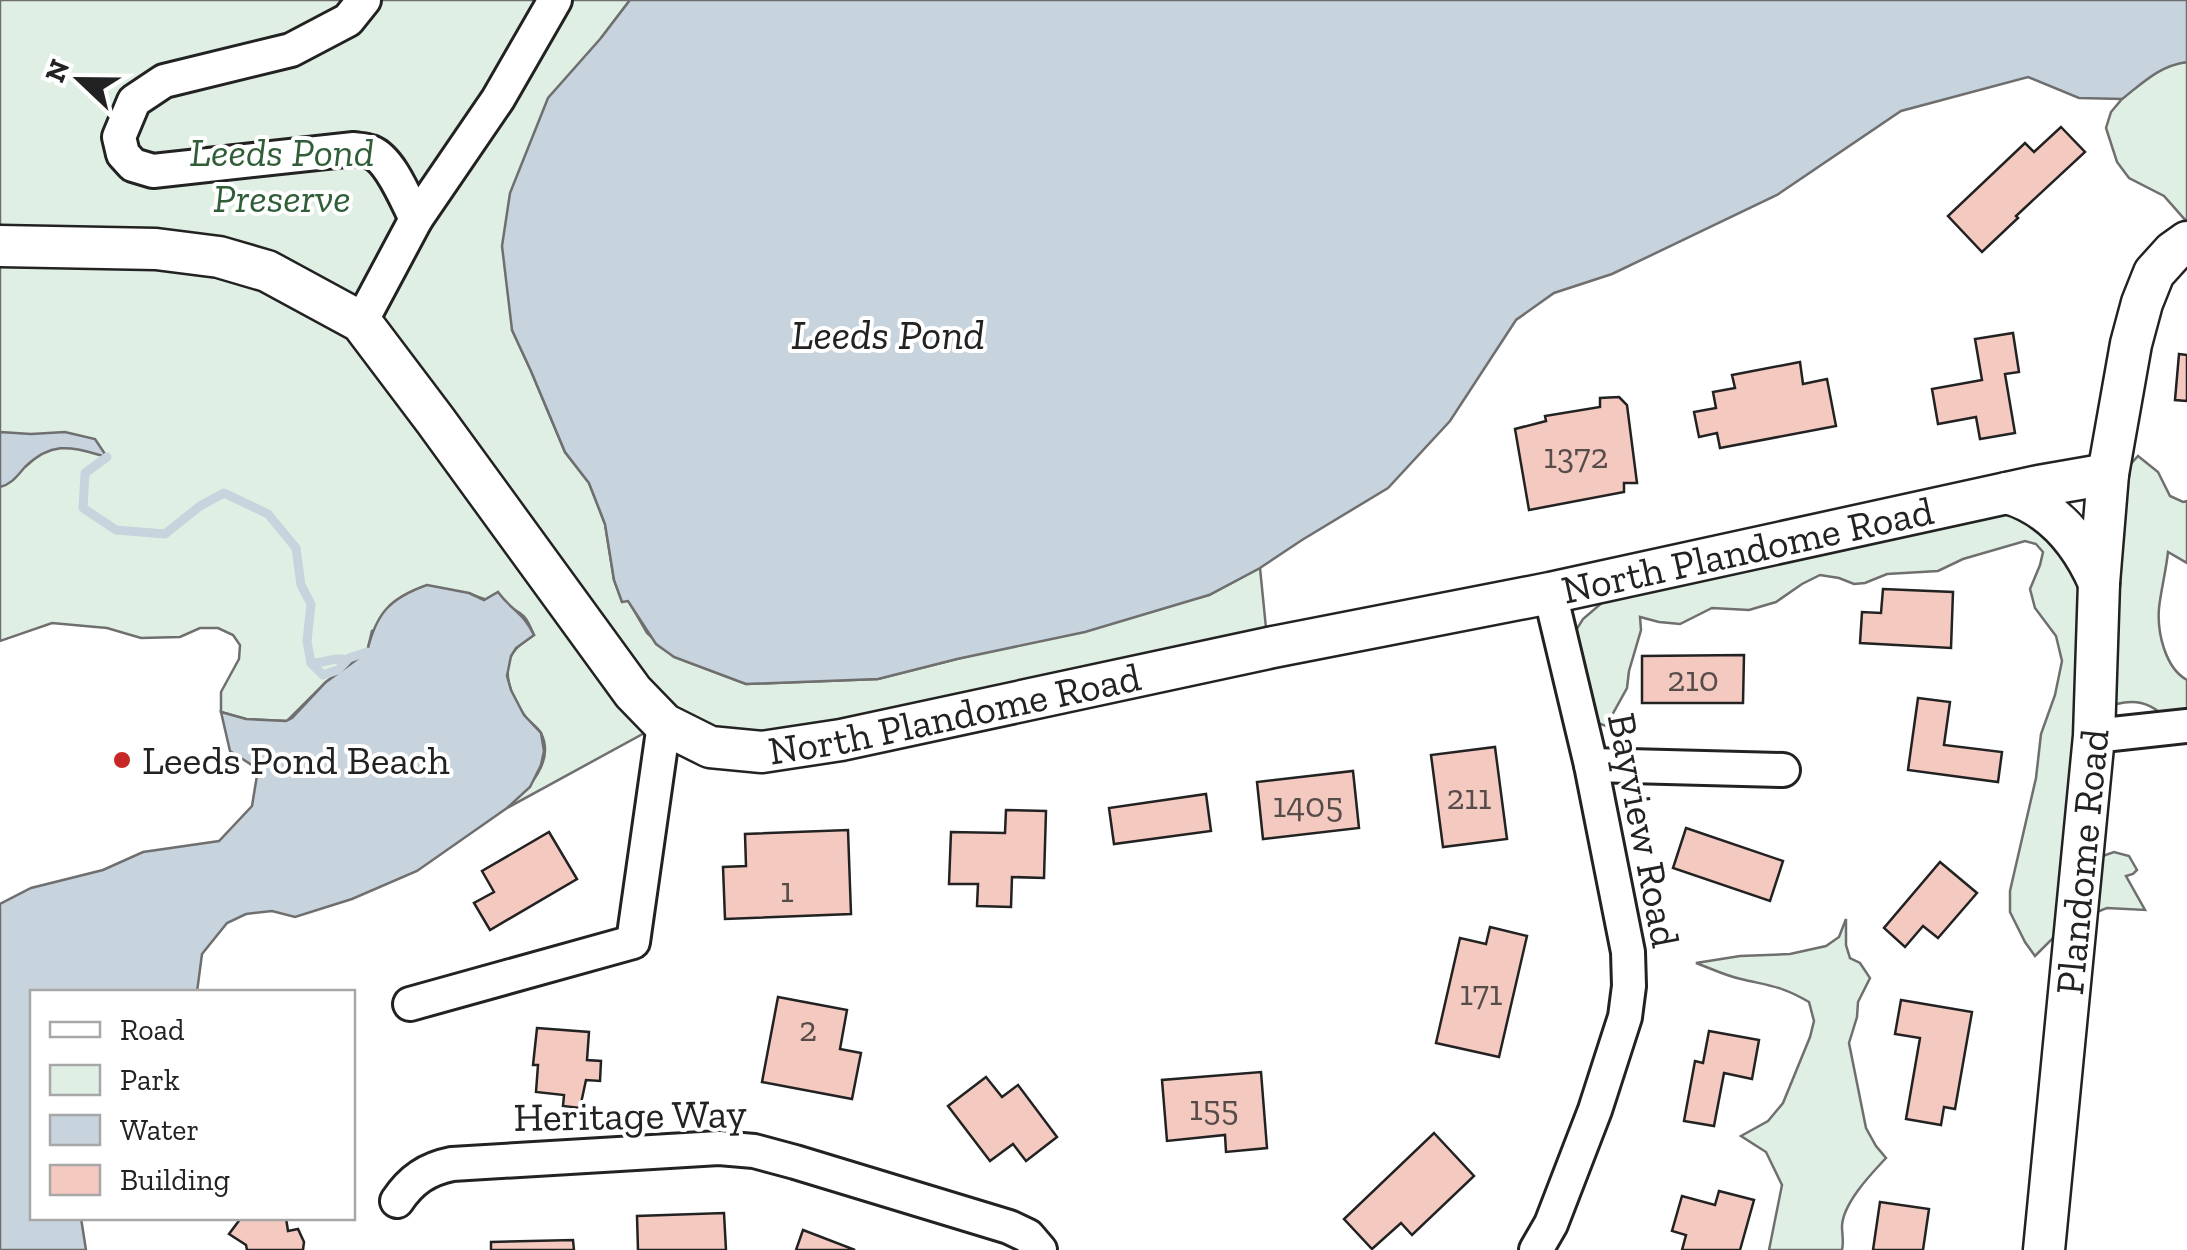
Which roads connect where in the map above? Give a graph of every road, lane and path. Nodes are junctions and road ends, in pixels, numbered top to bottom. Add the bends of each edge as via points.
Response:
1 (364, 0) edge
2 (555, 0) edge
3 (416, 219) junction
4 (2187, 242) edge
5 (0, 246) edge
6 (361, 322) junction
7 (2108, 474) junction
8 (2007, 493) junction
9 (2099, 583) junction
10 (1550, 593) junction
11 (664, 724) junction
12 (2187, 726) edge
13 (2094, 736) junction
14 (1591, 765) junction
15 (1783, 770) dead end
16 (410, 1004) dead end
17 (397, 1201) dead end
18 (1040, 1250) edge
19 (1536, 1250) edge
20 (2044, 1250) edge

1 - 3 street via 348,20 291,50 164,81 134,101 119,137 123,154 153,170 370,152 389,167
2 - 3 street
3 - 6 street
4 - 7 main road, Plandome Road via 2154,273 2142,303
5 - 6 main road, North Plandome Road via 219,257 266,271
6 - 11 main road, North Plandome Road via 633,692
7 - 8 main road, North Plandome Road
7 - 9 main road, Plandome Road
8 - 9 main road via 2058,522
8 - 10 main road, North Plandome Road
9 - 13 main road, Plandome Road
10 - 11 main road, North Plandome Road via 778,750 710,747
10 - 14 street, Bayview Road
11 - 16 street via 633,942
12 - 13 street
13 - 20 main road, Plandome Road
14 - 15 street
14 - 19 street, Bayview Road via 1629,986 1595,1110
17 - 18 street, Heritage Way via 424,1173 452,1164 737,1149 1009,1227

